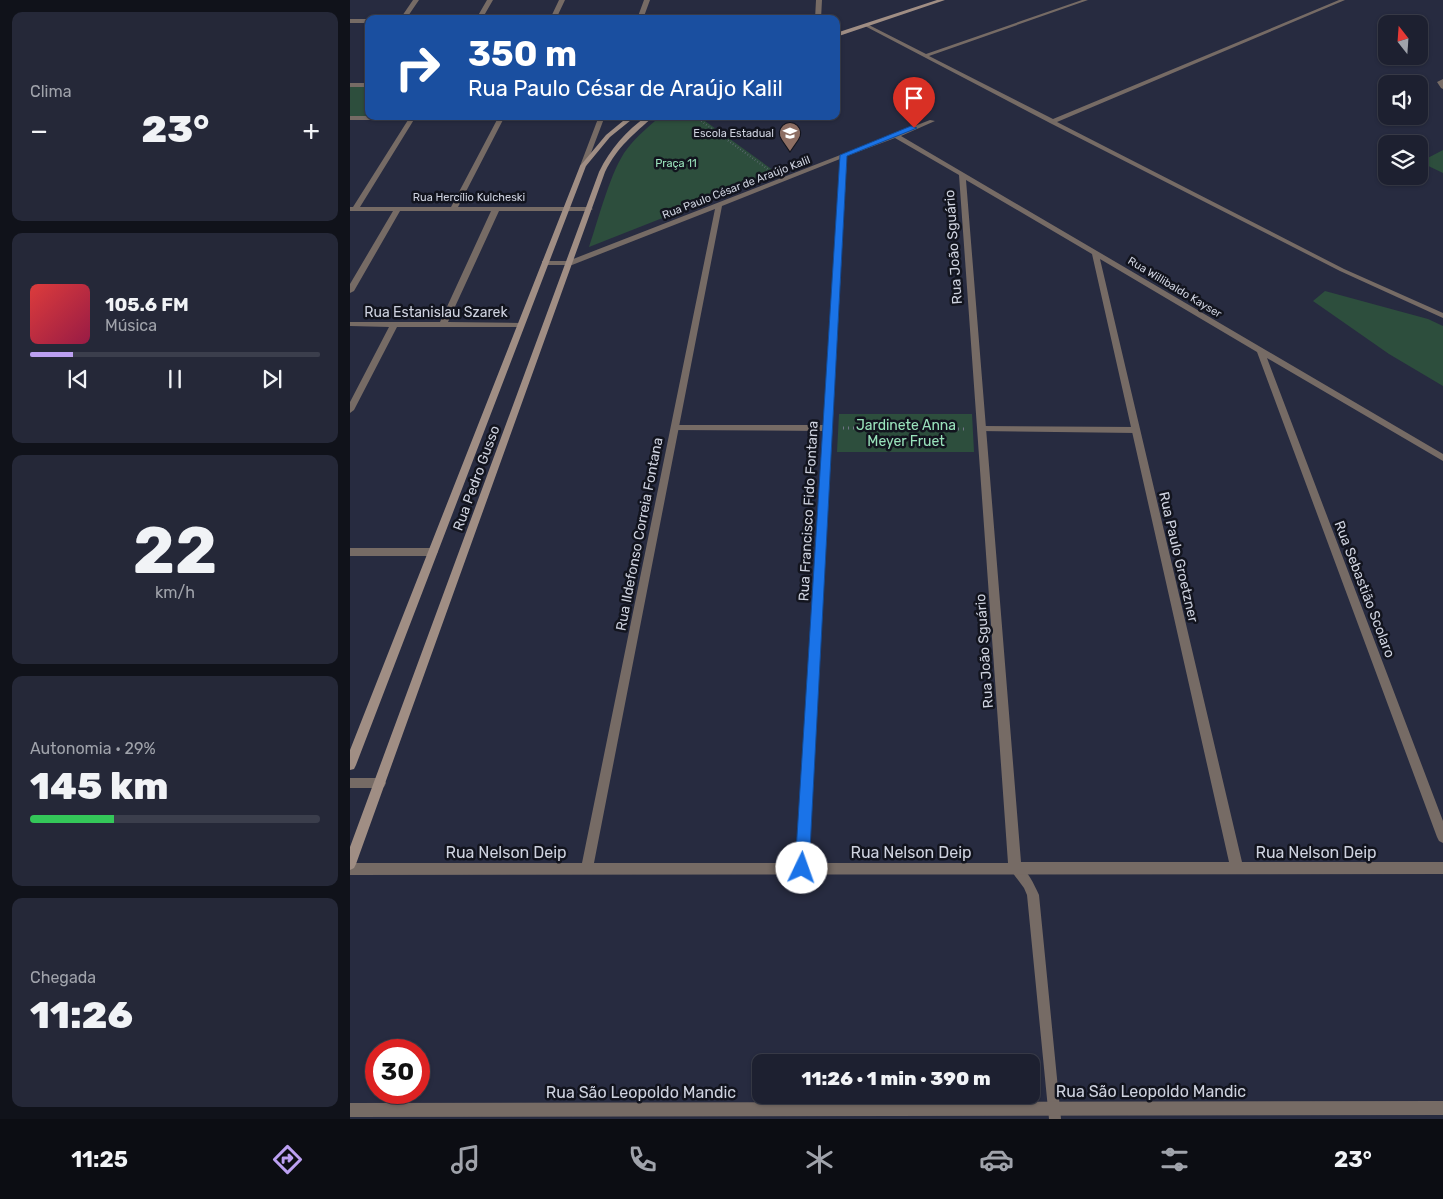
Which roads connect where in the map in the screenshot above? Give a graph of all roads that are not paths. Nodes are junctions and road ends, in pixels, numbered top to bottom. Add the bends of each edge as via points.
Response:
1 (416, 0) edge
2 (490, 0) edge
3 (562, 0) edge
4 (647, 0) edge
5 (819, 0) edge
6 (942, 0) edge
7 (1086, 0) edge
8 (1343, 0) edge
9 (405, 15) edge
10 (481, 15) edge
11 (554, 15) edge
12 (641, 15) edge
13 (818, 15) edge
14 (350, 21) edge
15 (357, 21) junction
16 (365, 21) edge
17 (865, 25) junction
18 (350, 30) edge
19 (840, 34) edge
20 (925, 56) junction
21 (1443, 81) edge
22 (350, 85) edge
23 (365, 85) edge
24 (1443, 87) edge
25 (365, 116) edge
26 (350, 118) edge
27 (409, 120) edge
28 (500, 120) edge
29 (600, 120) edge
30 (628, 120) edge
31 (646, 120) edge
32 (932, 121) dead end
33 (1052, 122) junction
34 (895, 135) junction
35 (844, 155) junction
36 (583, 166) junction
37 (962, 174) junction
38 (719, 204) junction
39 (353, 209) edge
40 (398, 209) junction
41 (453, 209) junction
42 (496, 209) junction
43 (566, 209) junction
44 (589, 209) junction
45 (1095, 253) junction
46 (545, 263) junction
47 (569, 263) junction
48 (350, 291) edge
49 (1443, 316) edge
50 (350, 324) edge
51 (394, 324) junction
52 (443, 324) junction
53 (521, 324) junction
54 (1260, 350) junction
55 (350, 410) edge
56 (675, 428) junction
57 (828, 428) junction
58 (982, 429) junction
59 (1136, 430) junction
60 (1443, 458) edge
61 (350, 552) edge
62 (433, 552) junction
63 (350, 765) edge
64 (350, 783) edge
65 (380, 783) junction
66 (1443, 837) edge
67 (350, 864) edge
68 (586, 868) junction
69 (802, 868) junction
70 (1015, 868) junction
71 (1237, 868) junction
72 (1443, 868) edge
73 (350, 869) edge
74 (1443, 1108) edge
75 (350, 1110) edge
76 (1055, 1114) edge

1 - 9 street
2 - 10 street
3 - 11 street
4 - 12 street
5 - 13 street
6 - 17 main road
7 - 20 lane
8 - 33 lane
14 - 15 street
15 - 16 street
15 - 18 street
17 - 19 main road
17 - 20 lane
20 - 33 lane
21 - 24 lane via 1440,82
22 - 23 street
25 - 26 street
27 - 39 street
28 - 41 street
29 - 36 street
30 - 36 main road, Rua Pedro Gusso via 608,136
31 - 44 main road, Rua Pedro Gusso via 628,133 607,160
32 - 34 street, Rua Paulo César de Araújo Kalil
33 - 49 lane via 1342,270
34 - 35 street, Rua Paulo César de Araújo Kalil
34 - 37 street, Rua Willibaldo Kayser
35 - 38 street, Rua Paulo César de Araújo Kalil
35 - 57 street, Rua Francisco Fido Fontana
36 - 43 main road, Rua Pedro Gusso
37 - 45 street, Rua Willibaldo Kayser
37 - 58 street, Rua João Sguário
38 - 47 street, Rua Paulo César de Araújo Kalil
38 - 56 street, Rua Ildefonso Correia Fontana
39 - 40 street, Rua Hercílio Kulcheski
40 - 41 street, Rua Hercílio Kulcheski
40 - 48 street
41 - 42 street, Rua Hercílio Kulcheski
42 - 43 street, Rua Hercílio Kulcheski
42 - 52 street
43 - 44 street, Rua Hercílio Kulcheski
43 - 46 main road, Rua Pedro Gusso
44 - 47 main road, Rua Pedro Gusso
45 - 54 street, Rua Willibaldo Kayser
45 - 59 street, Rua Paulo Groetzner
46 - 47 street, Rua Paulo César de Araújo Kalil
46 - 53 main road, Rua Pedro Gusso
47 - 65 main road, Rua Pedro Gusso
50 - 51 street, Rua Estanislau Szarek
51 - 52 street, Rua Estanislau Szarek
51 - 55 street
52 - 53 street, Rua Estanislau Szarek
53 - 62 main road, Rua Pedro Gusso
54 - 60 street, Rua Willibaldo Kayser
54 - 66 street, Rua Sebastião Scolaro
56 - 57 lane
56 - 68 street, Rua Ildefonso Correia Fontana
57 - 69 street, Rua Francisco Fido Fontana
58 - 59 lane
58 - 70 street, Rua João Sguário
59 - 71 street, Rua Paulo Groetzner
61 - 62 street
62 - 63 main road, Rua Pedro Gusso
64 - 65 street
65 - 67 main road, Rua Pedro Gusso
68 - 69 street, Rua Nelson Deip
68 - 73 street, Rua Nelson Deip
69 - 70 street, Rua Nelson Deip
70 - 71 street, Rua Nelson Deip
70 - 76 lane via 1033,895
71 - 72 street, Rua Nelson Deip
74 - 76 street, Rua São Leopoldo Mandic
75 - 76 street, Rua São Leopoldo Mandic

